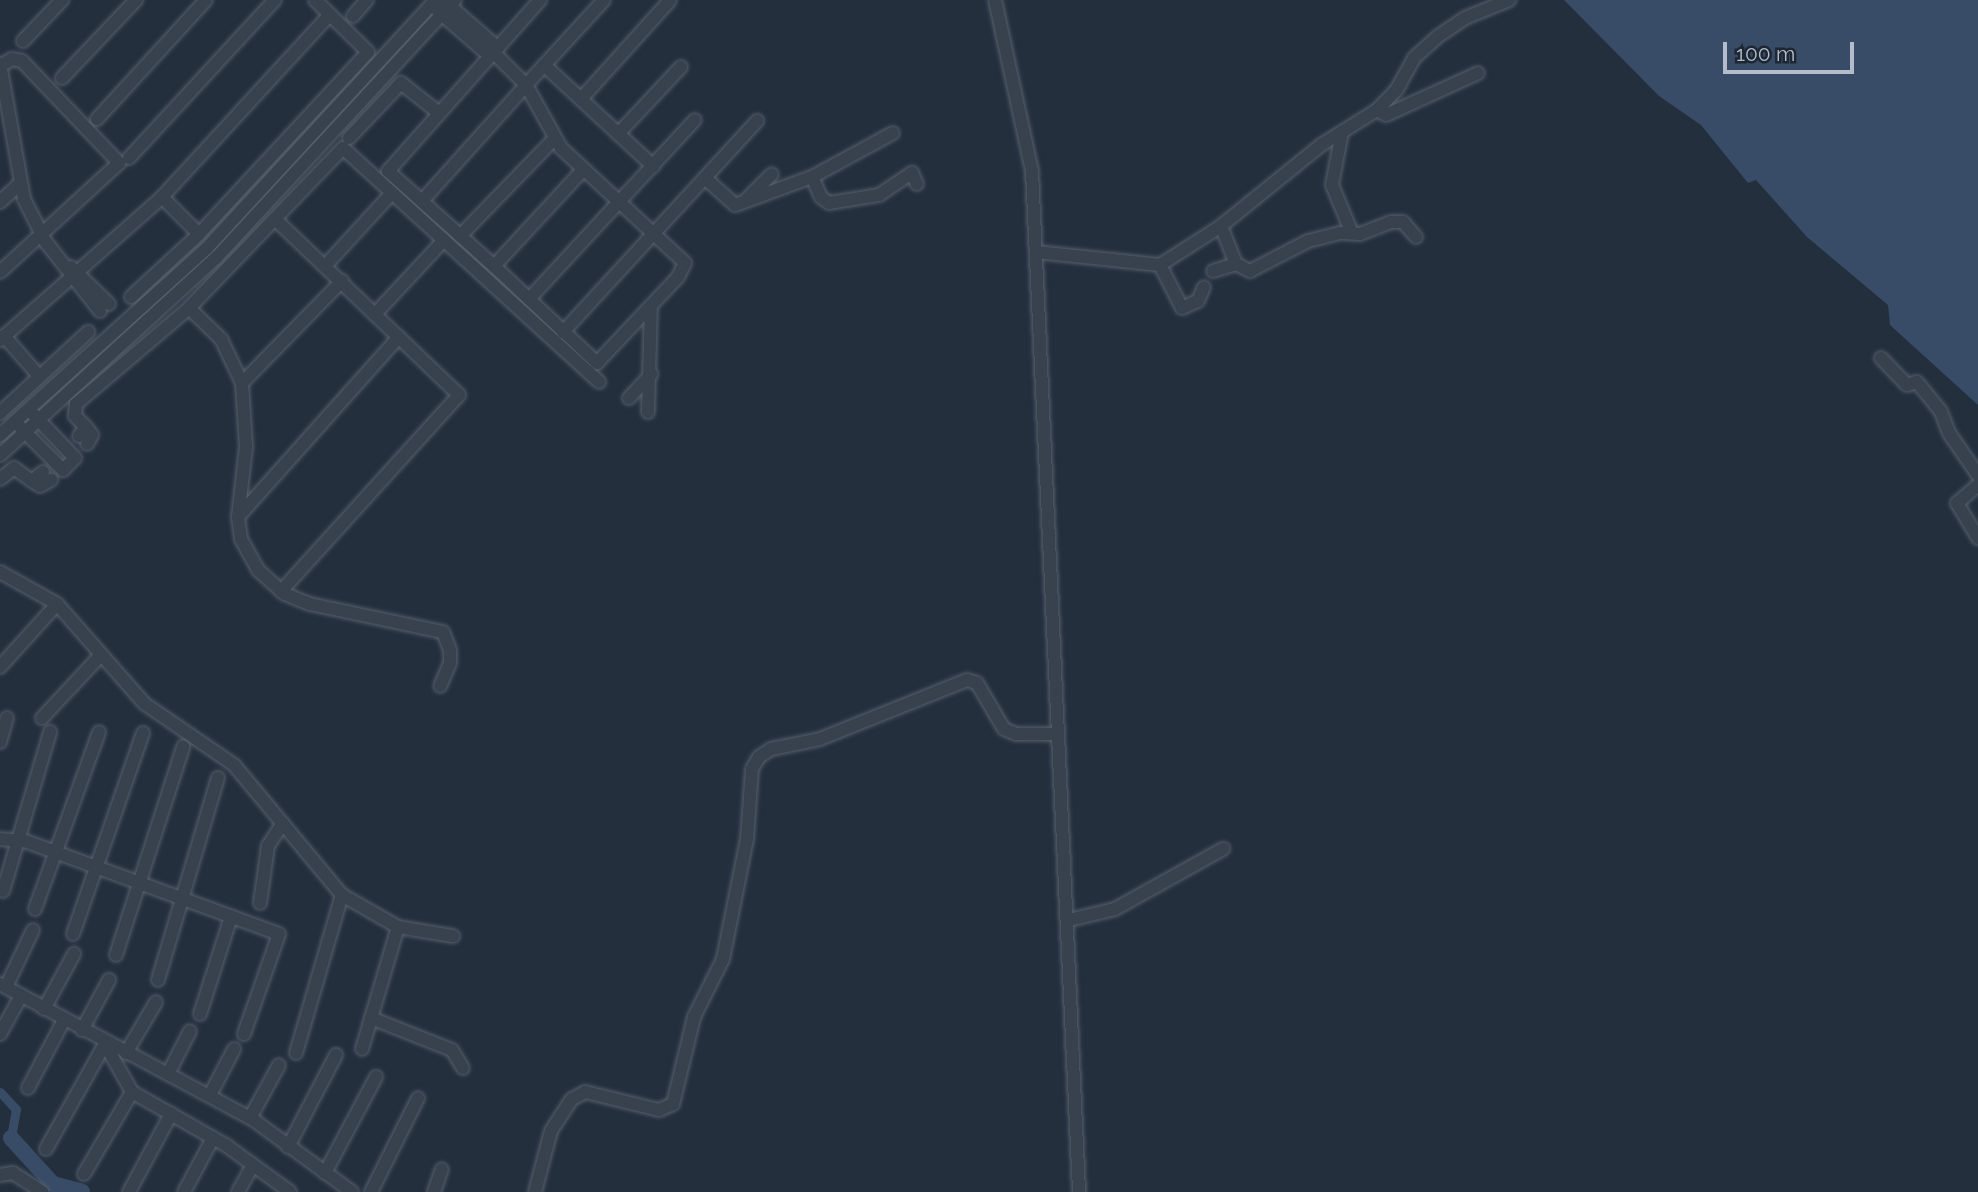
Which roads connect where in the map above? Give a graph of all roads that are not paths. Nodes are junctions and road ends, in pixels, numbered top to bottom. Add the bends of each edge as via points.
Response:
1 (62, 0) edge
2 (136, 0) edge
3 (206, 0) edge
4 (275, 0) edge
5 (315, 0) edge
6 (367, 0) edge
7 (540, 0) edge
8 (604, 0) edge
9 (670, 0) edge
10 (995, 0) edge
11 (1509, 0) edge
12 (443, 4) edge
13 (330, 15) junction
14 (353, 16) dead end
15 (23, 41) dead end
16 (494, 52) junction
17 (380, 62) junction
18 (0, 65) edge
19 (544, 65) junction
20 (681, 67) dead end
21 (390, 73) junction
22 (1478, 73) dead end
23 (62, 78) dead end
24 (526, 85) junction
25 (581, 99) junction
26 (1377, 110) junction
27 (439, 113) junction
28 (97, 119) dead end
29 (695, 120) dead end
30 (757, 121) dead end
31 (4, 132) edge
32 (1342, 132) junction
33 (893, 133) dead end
34 (618, 134) junction
35 (349, 138) dead end
36 (554, 139) junction
37 (316, 142) junction
38 (129, 158) dead end
39 (653, 166) junction
40 (583, 170) junction
41 (772, 174) dead end
42 (812, 177) junction
43 (705, 178) junction
44 (19, 184) junction
45 (917, 184) dead end
46 (392, 193) junction
47 (162, 197) junction
48 (422, 201) junction
49 (0, 202) edge
50 (619, 202) junction
51 (744, 202) junction
52 (276, 220) junction
53 (1221, 226) junction
54 (1352, 233) junction
55 (41, 234) junction
56 (199, 234) junction
57 (653, 234) junction
58 (460, 236) junction
59 (1416, 237) dead end
60 (444, 240) junction
61 (212, 252) junction
62 (1036, 252) junction
63 (1236, 264) junction
64 (1160, 265) junction
65 (325, 266) junction
66 (494, 266) junction
67 (72, 271) junction
68 (1213, 271) dead end
69 (0, 272) edge
70 (342, 281) junction
71 (1204, 287) dead end
72 (131, 297) dead end
73 (529, 299) junction
74 (651, 306) junction
75 (189, 308) junction
76 (375, 314) junction
77 (120, 325) junction
78 (88, 332) dead end
79 (563, 332) junction
80 (130, 337) junction
81 (399, 337) junction
82 (2, 338) edge
83 (1881, 358) dead end
84 (651, 374) junction
85 (39, 376) junction
86 (599, 382) dead end
87 (242, 383) junction
88 (629, 398) dead end
89 (27, 408) junction
90 (648, 412) dead end
91 (0, 413) edge
92 (37, 418) junction
93 (14, 421) junction
94 (24, 431) junction
95 (0, 435) edge
96 (78, 444) junction
97 (0, 454) edge
98 (53, 471) junction
99 (1978, 475) edge
100 (0, 479) edge
101 (1978, 485) edge
102 (238, 517) junction
103 (1978, 538) edge
104 (0, 572) edge
105 (281, 591) junction
106 (57, 604) junction
107 (100, 656) junction
108 (0, 667) edge
109 (440, 686) dead end
110 (7, 718) dead end
111 (42, 718) dead end
112 (50, 732) dead end
113 (99, 732) dead end
114 (142, 733) dead end
115 (1055, 734) junction
116 (0, 742) edge
117 (183, 747) dead end
118 (219, 778) dead end
119 (283, 823) junction
120 (0, 839) edge
121 (18, 840) junction
122 (1223, 849) dead end
123 (55, 853) junction
124 (96, 868) junction
125 (139, 884) junction
126 (3, 891) dead end
127 (342, 895) junction
128 (182, 899) junction
129 (260, 904) dead end
130 (35, 909) dead end
131 (231, 917) junction
132 (1069, 920) junction
133 (397, 927) junction
134 (33, 930) dead end
135 (73, 934) dead end
136 (453, 936) dead end
137 (74, 954) dead end
138 (116, 955) dead end
139 (109, 980) dead end
140 (158, 980) dead end
141 (3, 986) edge
142 (21, 996) junction
143 (156, 1002) dead end
144 (44, 1009) junction
145 (200, 1014) dead end
146 (371, 1018) junction
147 (64, 1020) junction
148 (82, 1030) junction
149 (190, 1031) dead end
150 (0, 1034) edge
151 (244, 1034) dead end
152 (105, 1044) junction
153 (234, 1049) dead end
154 (362, 1049) dead end
155 (126, 1053) junction
156 (296, 1054) dead end
157 (336, 1055) dead end
158 (279, 1065) dead end
159 (463, 1068) dead end
160 (167, 1074) junction
161 (376, 1077) dead end
162 (28, 1088) dead end
163 (132, 1092) junction
164 (210, 1095) junction
165 (418, 1098) dead end
166 (171, 1114) junction
167 (250, 1118) junction
168 (213, 1138) junction
169 (288, 1147) junction
170 (46, 1149) dead end
171 (253, 1165) junction
172 (442, 1169) dead end
173 (325, 1173) junction
174 (84, 1174) dead end
175 (0, 1175) edge
176 (42, 1192) edge
177 (129, 1192) edge
178 (184, 1192) edge
179 (238, 1192) edge
180 (290, 1192) edge
181 (352, 1192) edge
182 (371, 1192) edge
183 (434, 1192) edge
184 (535, 1192) edge
185 (1079, 1192) edge

1 - 15 street
2 - 23 street
3 - 28 street
4 - 38 street
5 - 13 street
6 - 14 street
7 - 16 street
8 - 19 street
9 - 25 street
10 - 62 street via 1032,171
11 - 26 street via 1465,18 1437,37 1414,58 1397,89
12 - 16 street
12 - 17 street
12 - 21 street
13 - 47 street
13 - 56 street via 368,52
16 - 24 street
16 - 27 street
17 - 21 street
17 - 37 street
18 - 31 street
18 - 55 street via 22,61 118,163
19 - 24 street
19 - 25 street
20 - 34 street
21 - 37 street
22 - 26 street via 1386,115
24 - 36 street
24 - 48 street
25 - 34 street
26 - 32 street
27 - 35 street via 401,83
27 - 48 street via 388,168
29 - 39 street
30 - 43 street
31 - 44 street
32 - 53 street via 1237,208
32 - 54 street via 1332,185 1350,218
33 - 42 street
34 - 39 street
36 - 40 street
36 - 58 street
37 - 61 street
39 - 50 street
40 - 50 street
40 - 66 street
41 - 51 street
42 - 45 street via 829,203 879,195 912,173
42 - 51 street
43 - 51 street via 735,205
43 - 57 street
44 - 49 street
44 - 55 street
46 - 52 street via 343,148
46 - 60 street
46 - 65 street
47 - 56 street
47 - 67 street
48 - 58 street
50 - 57 street
50 - 73 street
52 - 65 street
52 - 75 street
53 - 63 street
53 - 64 street
54 - 59 street via 1403,222
54 - 63 street via 1308,242 1250,271
55 - 67 street
55 - 69 street
56 - 72 street
57 - 74 street via 685,263
57 - 79 street
58 - 66 street
60 - 76 street
60 - 86 street
61 - 77 street
61 - 80 street
62 - 64 street
62 - 115 street
63 - 68 street
64 - 71 street via 1182,308 1198,301
65 - 70 street
66 - 73 street
67 - 77 street
67 - 82 street
70 - 76 street
70 - 87 street
73 - 79 street
74 - 79 street via 597,363
74 - 84 street
75 - 87 street via 221,339
75 - 96 street via 76,404
76 - 81 street
77 - 80 street
77 - 89 street
78 - 85 street
80 - 92 street
81 - 102 street
81 - 105 street via 459,395
82 - 85 street
83 - 99 street via 1907,385 1917,382 1941,412 1948,433
84 - 88 street
84 - 90 street
85 - 91 street
87 - 102 street via 246,447
89 - 92 street
89 - 93 street
92 - 94 street
92 - 96 street
93 - 94 street
93 - 95 street
94 - 97 street
94 - 98 street
96 - 98 street
98 - 100 street via 40,486 14,468
101 - 103 street via 1957,503
102 - 105 street via 250,557
104 - 106 street
105 - 109 street via 310,604 443,632 450,663
106 - 107 street
106 - 108 street
107 - 111 street
107 - 119 street via 145,704 234,765
110 - 116 street
112 - 121 street
113 - 123 street
114 - 124 street
115 - 132 street
115 - 184 street via 1016,734 1004,729 977,683 967,680 820,739 771,749 759,757 752,769 747,838 723,959 694,1017 673,1104 659,1110 585,1092 572,1099 551,1131
117 - 125 street
118 - 128 street
119 - 127 street
119 - 129 street via 268,846
120 - 121 street
121 - 123 street
121 - 126 street
122 - 132 street via 1115,909
123 - 124 street
123 - 130 street
124 - 125 street
124 - 135 street
125 - 128 street
125 - 138 street
127 - 133 street
127 - 156 street
128 - 131 street
128 - 140 street
131 - 145 street
131 - 151 street via 279,934
132 - 185 street
133 - 136 street
133 - 146 street
134 - 141 street
137 - 144 street
139 - 148 street
141 - 142 street
142 - 144 street
142 - 150 street
143 - 155 street
144 - 147 street
146 - 154 street
146 - 159 street via 452,1050
147 - 148 street
147 - 162 street
148 - 152 street
149 - 160 street
152 - 155 street
152 - 163 street
152 - 170 street
153 - 164 street
155 - 160 street
157 - 169 street
158 - 167 street
160 - 164 street
161 - 173 street
163 - 166 street
163 - 174 street
164 - 167 street
165 - 182 street
166 - 168 street
166 - 177 street
167 - 169 street
168 - 171 street
168 - 178 street
169 - 173 street
171 - 179 street
171 - 180 street
172 - 183 street
173 - 181 street
175 - 176 street via 13,1172

